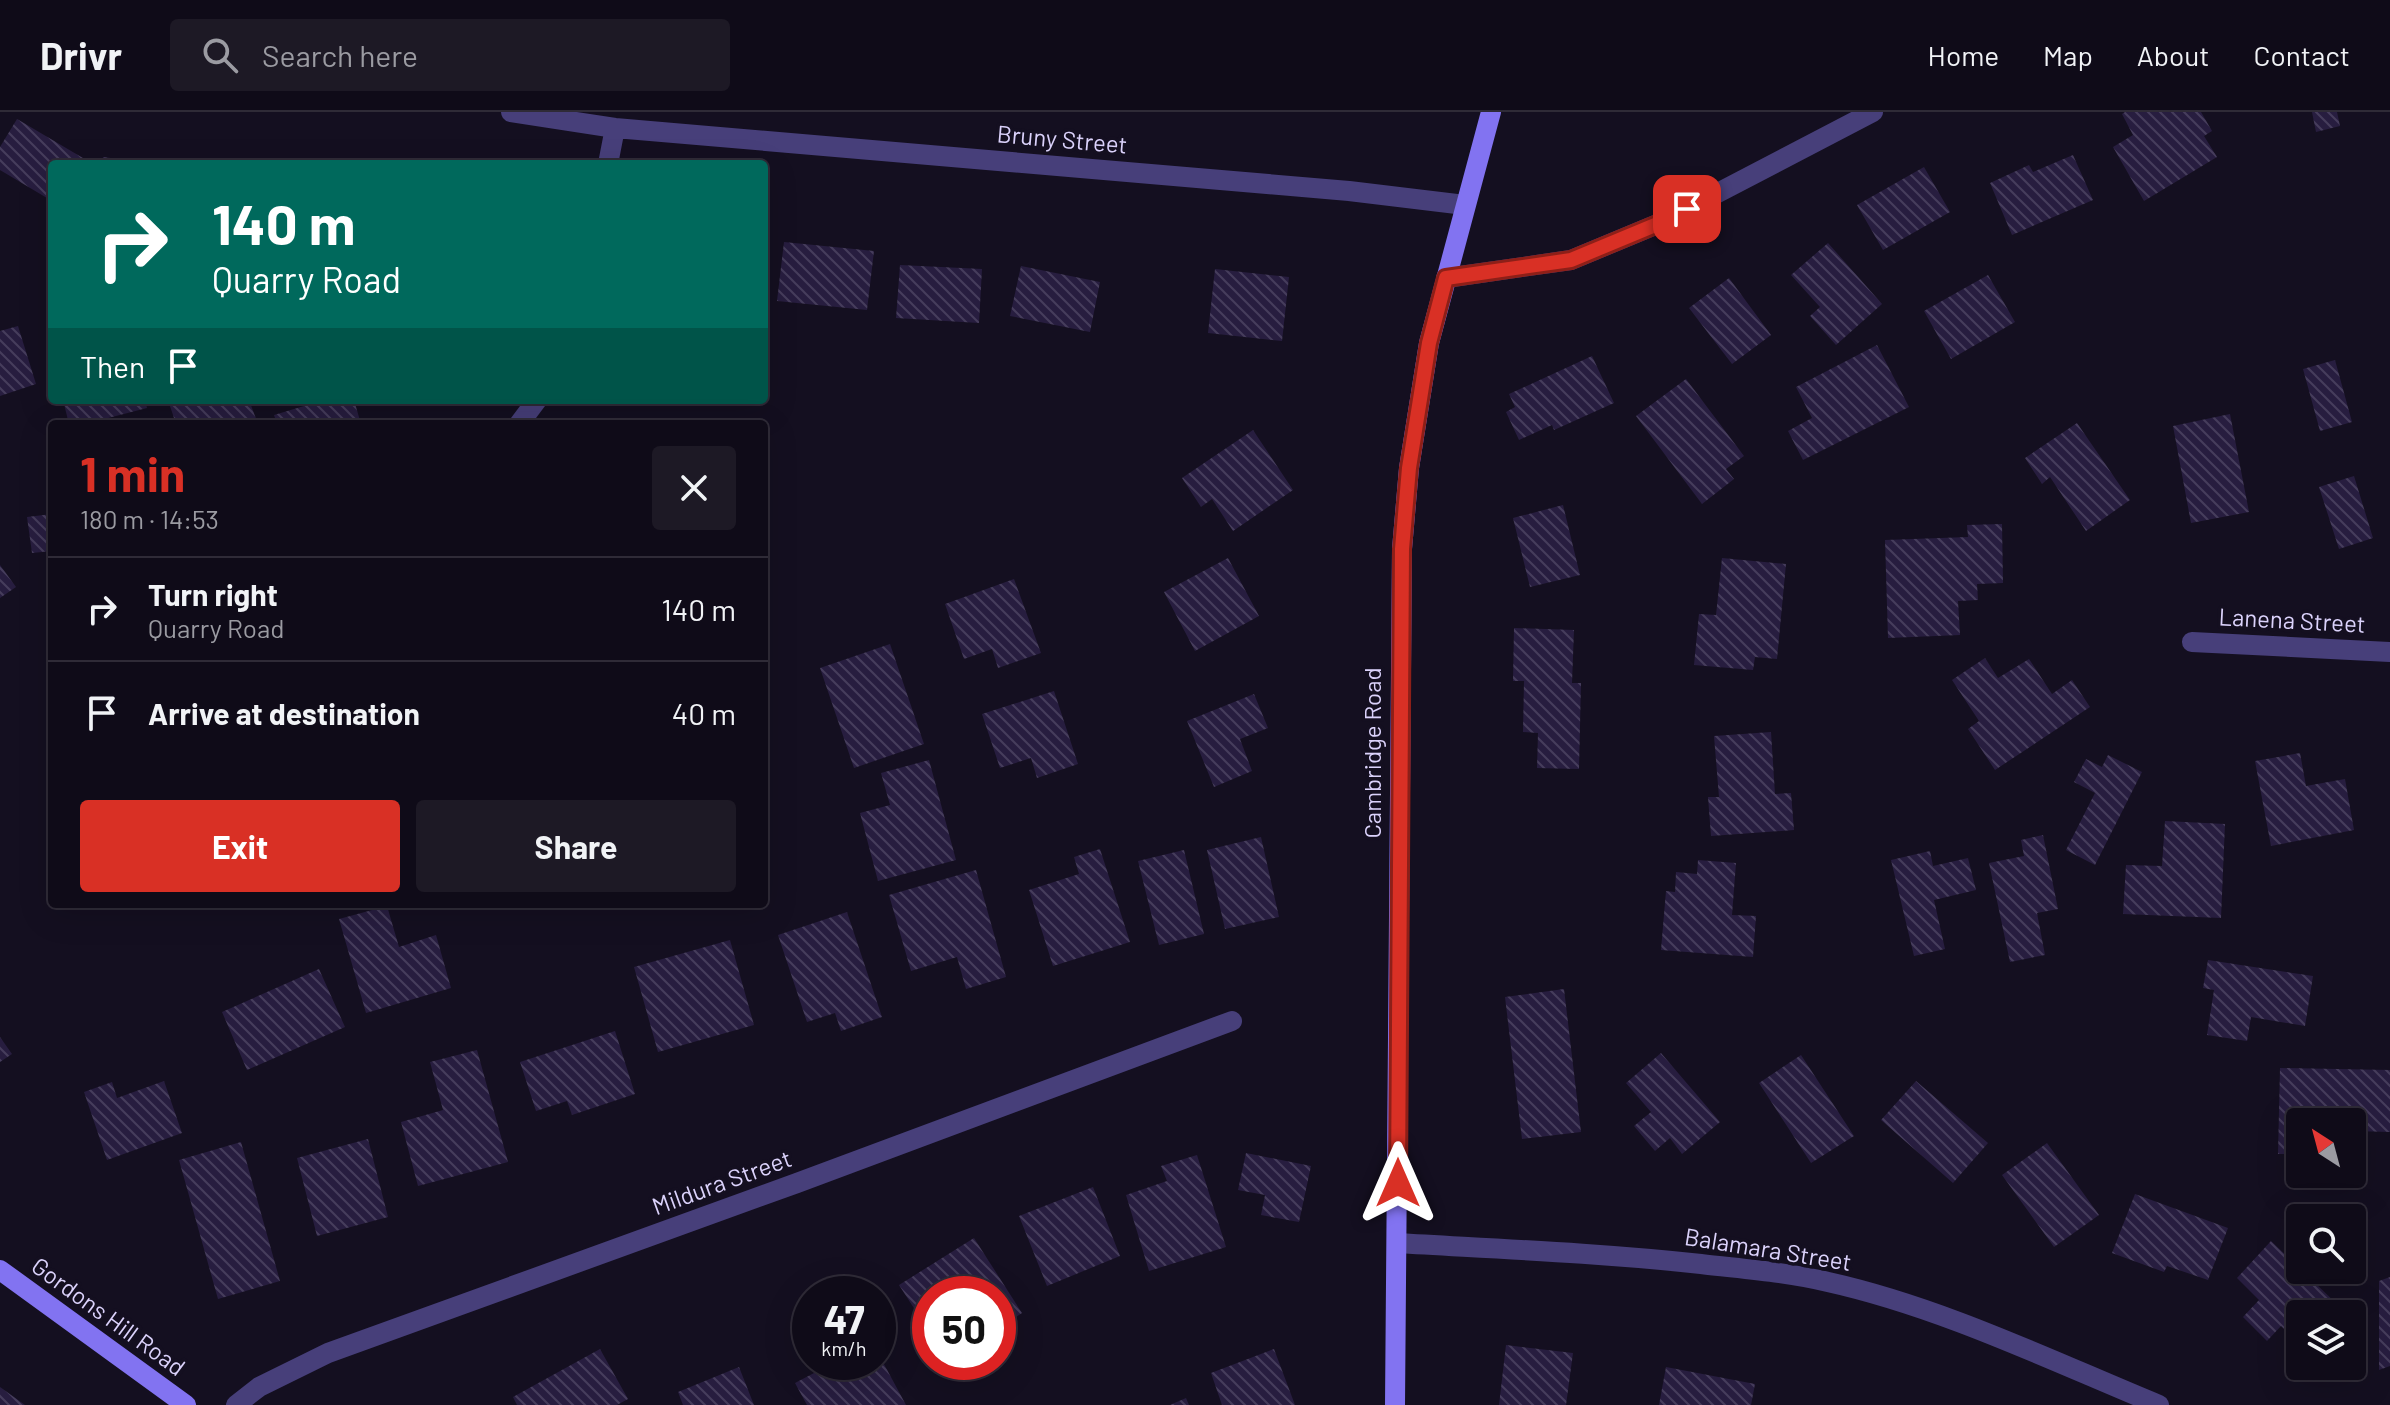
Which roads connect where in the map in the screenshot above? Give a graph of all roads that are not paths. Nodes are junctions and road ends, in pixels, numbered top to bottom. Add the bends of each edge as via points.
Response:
1 (511, 112) edge
2 (1491, 112) edge
3 (1873, 112) edge
4 (615, 128) junction
5 (609, 160) edge
6 (1465, 205) junction
7 (1446, 278) junction
8 (2192, 642) dead end
9 (2390, 652) edge
10 (1232, 1021) dead end
11 (1397, 1243) junction
12 (0, 1270) edge
13 (186, 1405) edge
14 (236, 1405) edge
15 (1395, 1405) edge
16 (2159, 1405) edge

1 - 4 street, Bruny Street
2 - 6 main road, Cambridge Road
3 - 7 street via 1660,223 1571,260
4 - 5 street
4 - 6 street, Bruny Street
6 - 7 main road, Cambridge Road
7 - 11 main road, Cambridge Road via 1429,343 1402,549
8 - 9 street, Lanena Street
10 - 14 street, Mildura Street via 328,1353 259,1387
11 - 15 main road, Cambridge Road
11 - 16 street, Balamara Street via 1627,1256 1827,1281 1955,1321
12 - 13 main road, Gordons Hill Road

